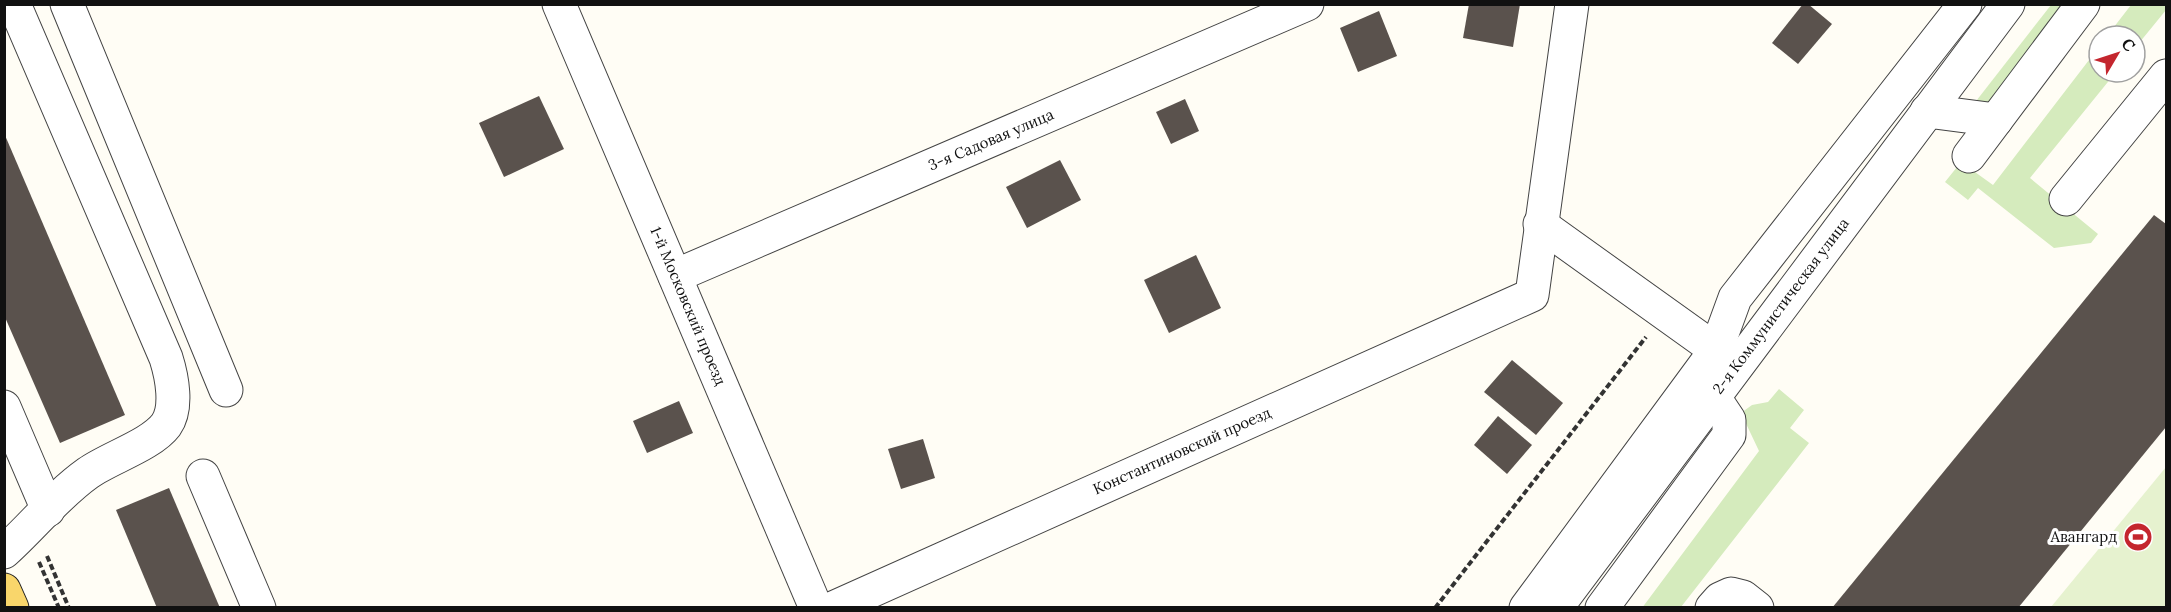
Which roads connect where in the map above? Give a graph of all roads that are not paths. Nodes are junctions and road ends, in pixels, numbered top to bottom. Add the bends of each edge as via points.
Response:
1 (14, 4) edge
2 (67, 4) edge
3 (559, 4) edge
4 (1308, 4) edge
5 (1572, 4) edge
6 (1965, 4) edge
7 (2008, 4) edge
8 (2083, 4) edge
9 (2166, 76) edge
10 (1927, 111) junction
11 (1996, 120) junction
12 (1969, 156) dead end
13 (2066, 198) dead end
14 (1540, 224) junction
15 (675, 276) junction
16 (1716, 350) junction
17 (226, 390) dead end
18 (1713, 396) junction
19 (4, 407) edge
20 (203, 476) dead end
21 (48, 510) junction
22 (4, 552) edge
23 (4, 590) edge
24 (12, 608) edge
25 (259, 608) edge
26 (816, 608) edge
27 (833, 608) edge
28 (1526, 608) edge
29 (1556, 608) edge
30 (1602, 608) edge
31 (1712, 608) edge
32 (1757, 608) edge

1 - 21 street via 166,358 172,381 172,409 166,425 151,438 89,472
2 - 17 street
3 - 15 street, 1-й Московский проезд
4 - 15 street, 3-я Садовая улица
5 - 14 street
6 - 16 street via 1736,298
7 - 10 street, 2-я Коммунистическая улица
8 - 11 street
9 - 13 street
10 - 11 street
10 - 18 street, 2-я Коммунистическая улица
11 - 12 street
14 - 16 street
14 - 27 street, Константиновский проезд via 1532,296
15 - 26 street, 1-й Московский проезд
16 - 28 street
18 - 29 street, 2-я Коммунистическая улица
18 - 30 street via 1729,420 1730,435
19 - 21 street
20 - 25 street
21 - 22 street
23 - 24 main road
31 - 32 street via 1720,598 1731,594 1743,597

